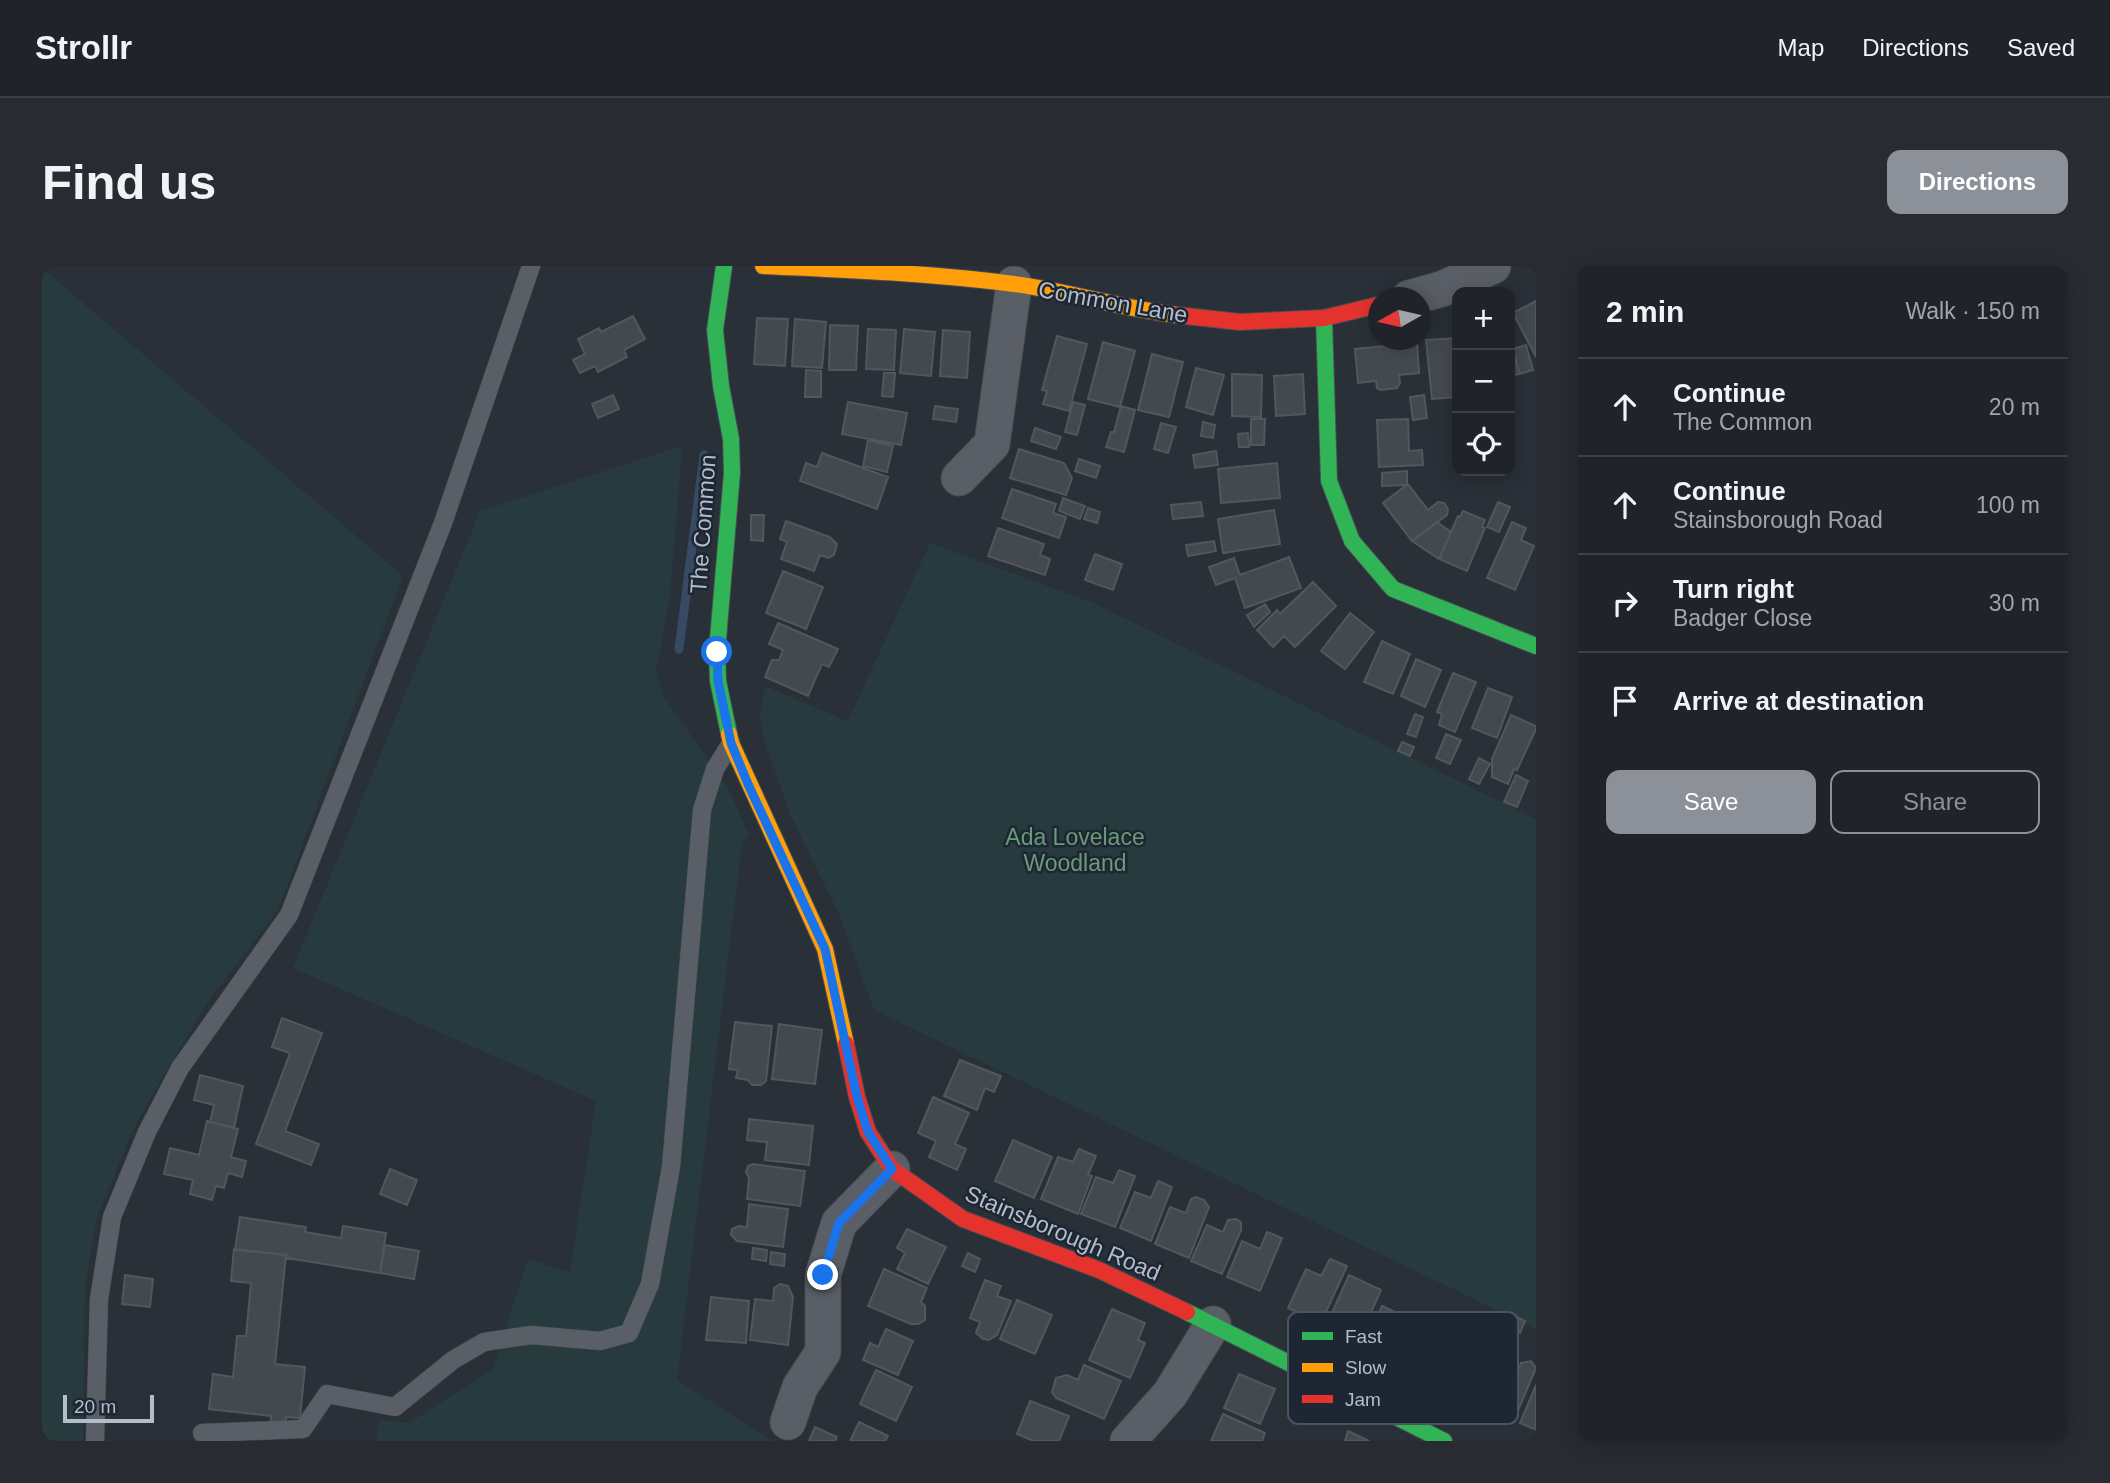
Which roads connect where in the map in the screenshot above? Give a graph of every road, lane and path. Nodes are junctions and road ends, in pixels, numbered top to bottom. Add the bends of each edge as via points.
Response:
1 (531, 266) edge
2 (724, 266) edge
3 (763, 266) edge
4 (1493, 266) edge
5 (906, 270) edge
6 (1014, 284) junction
7 (1431, 292) edge
8 (1368, 307) edge
9 (1324, 318) junction
10 (959, 478) dead end
11 (1536, 646) edge
12 (731, 743) junction
13 (892, 1169) junction
14 (1213, 1324) junction
15 (1288, 1362) edge
16 (788, 1422) dead end
17 (1410, 1424) edge
18 (202, 1433) dead end
19 (94, 1441) edge
20 (1128, 1441) edge
21 (1444, 1441) edge

1 - 19 lane via 443,523 289,915 180,1068 112,1217 99,1298
2 - 12 street, The Common via 715,330 732,473 717,652
3 - 5 street, Common Lane
4 - 7 street
5 - 6 street, Common Lane
6 - 9 street, Common Lane via 1171,314 1240,322
6 - 10 street via 992,444
8 - 9 street, Common Lane
9 - 11 street via 1329,481 1352,541 1393,589
12 - 13 street, Stainsborough Road via 825,949 857,1097 868,1132
12 - 18 lane via 715,769 702,810 671,1167 650,1284 629,1333 600,1341 531,1335 484,1342 453,1360 395,1407 327,1394 303,1429
13 - 14 street, Stainsborough Road via 963,1219 1099,1269
13 - 16 street via 839,1223 823,1275 823,1352 800,1387
14 - 15 street, Stainsborough Road
14 - 20 street via 1170,1394
17 - 21 street, Stainsborough Road

